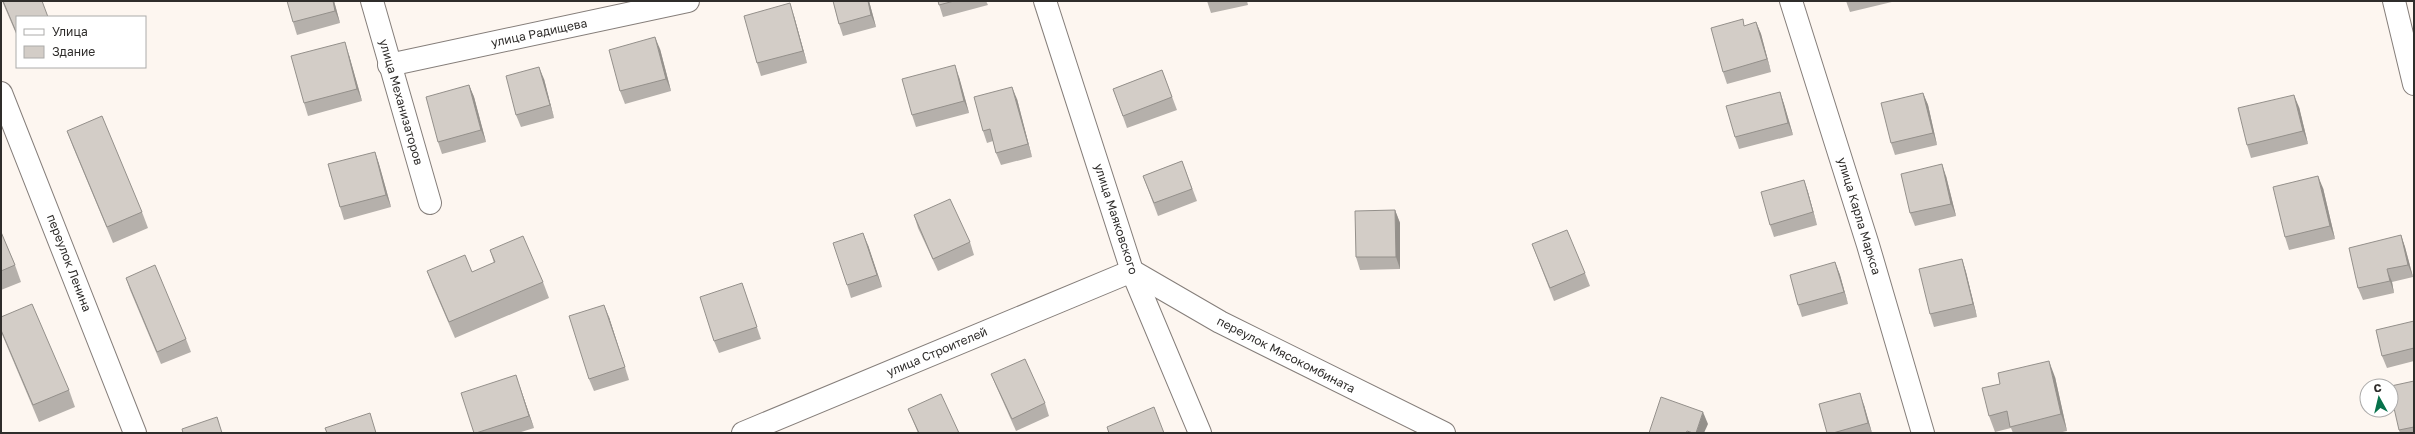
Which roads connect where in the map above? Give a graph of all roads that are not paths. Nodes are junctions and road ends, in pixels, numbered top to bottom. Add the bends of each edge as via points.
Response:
1 (372, 1) edge
2 (688, 1) edge
3 (1045, 1) edge
4 (1791, 1) edge
5 (2394, 1) edge
6 (389, 65) junction
7 (2414, 84) edge
8 (1, 93) edge
9 (430, 203) dead end
10 (1132, 270) junction
11 (135, 433) edge
12 (742, 433) edge
13 (1200, 433) edge
14 (1444, 433) edge
15 (1922, 433) edge

1 - 6 street, улица Механизаторов
2 - 6 street, улица Радищева
3 - 10 street, улица Маяковского
4 - 15 street, улица Карла Маркса via 1868,245
5 - 7 street
6 - 9 street, улица Механизаторов
8 - 11 street, переулок Ленина
10 - 12 street, улица Строителей
10 - 13 street, улица Маяковского
10 - 14 street, переулок Мясокомбината via 1220,322

